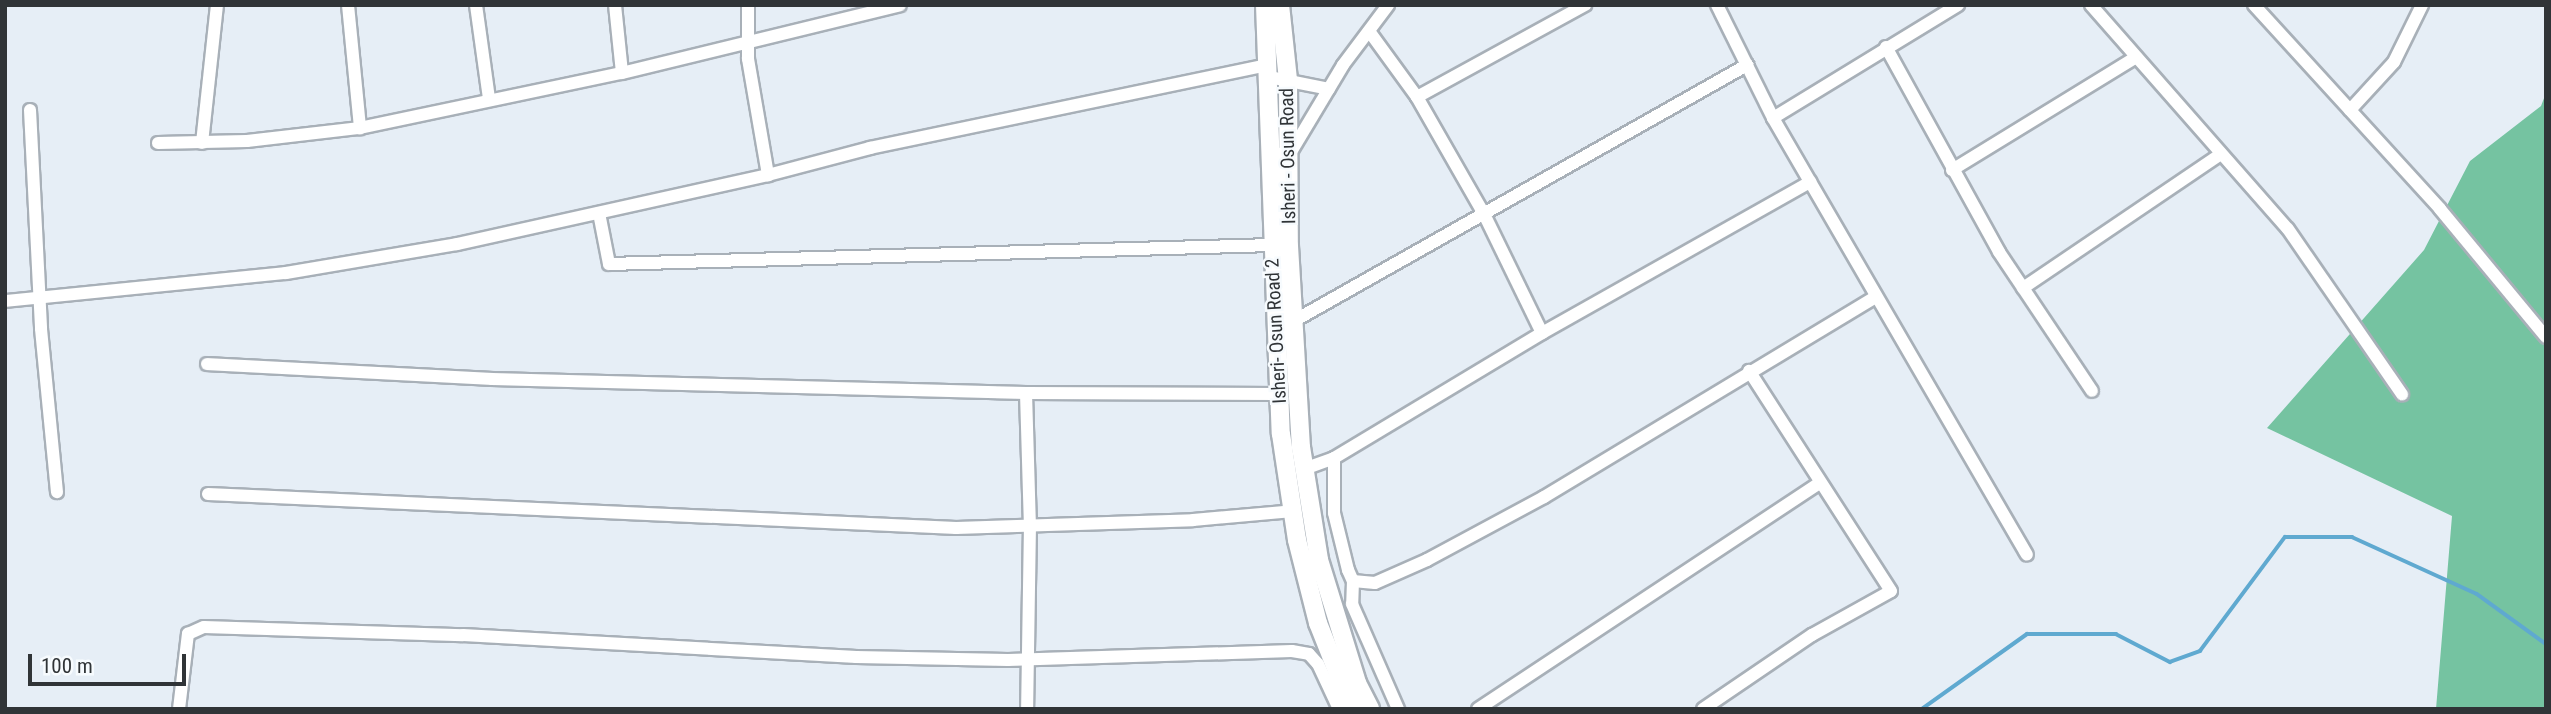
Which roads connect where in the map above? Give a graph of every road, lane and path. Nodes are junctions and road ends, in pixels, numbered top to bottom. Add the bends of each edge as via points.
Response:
1 (217, 5) edge
2 (348, 5) edge
3 (476, 5) edge
4 (615, 5) edge
5 (748, 5) edge
6 (900, 5) edge
7 (1265, 5) edge
8 (1280, 5) edge
9 (1388, 5) edge
10 (1585, 5) edge
11 (1717, 5) edge
12 (1958, 5) edge
13 (2091, 5) edge
14 (2254, 5) edge
15 (2423, 5) edge
16 (1369, 31) junction
17 (751, 41) junction
18 (1886, 47) junction
19 (2135, 58) junction
20 (1746, 65) junction
21 (1269, 71) junction
22 (622, 73) junction
23 (1288, 80) junction
24 (1329, 89) junction
25 (1417, 97) junction
26 (489, 99) junction
27 (30, 110) dead end
28 (2350, 110) junction
29 (1773, 118) junction
30 (360, 128) junction
31 (158, 143) dead end
32 (202, 143) junction
33 (1282, 153) junction
34 (2221, 154) junction
35 (1952, 170) junction
36 (768, 175) junction
37 (1810, 182) junction
38 (598, 213) junction
39 (1484, 214) junction
40 (1272, 245) junction
41 (2024, 288) junction
42 (39, 296) junction
43 (1875, 297) junction
44 (5, 301) edge
45 (1292, 322) junction
46 (1542, 333) junction
47 (2546, 337) edge
48 (207, 364) dead end
49 (1749, 371) junction
50 (2092, 391) dead end
51 (1026, 393) junction
52 (1278, 394) junction
53 (2402, 394) dead end
54 (1334, 458) junction
55 (1304, 469) junction
56 (1820, 483) junction
57 (57, 492) dead end
58 (208, 494) dead end
59 (1293, 511) junction
60 (1030, 524) junction
61 (2027, 555) dead end
62 (1353, 581) junction
63 (1028, 659) junction
64 (178, 709) edge
65 (1027, 709) edge
66 (1339, 709) edge
67 (1352, 709) edge
68 (1370, 709) edge
69 (1398, 709) edge
70 (1478, 709) edge
71 (1703, 709) edge

1 - 32 street
2 - 30 street
3 - 26 street
4 - 22 street
5 - 17 street
6 - 17 street
7 - 21 main road, Isheri- Osun Road 2
8 - 23 main road, Isheri - Osun Road
9 - 16 street
10 - 25 street
11 - 20 street
12 - 18 street
13 - 19 street
14 - 28 street
15 - 28 street via 2394,62
16 - 24 street
16 - 25 street
17 - 22 street
17 - 36 street via 748,59
18 - 29 street
18 - 35 street
19 - 34 street
19 - 35 street
20 - 29 street
20 - 39 street
21 - 23 street
21 - 33 main road, Isheri- Osun Road 2
21 - 36 street via 870,148
22 - 26 street
23 - 24 street
23 - 33 main road, Isheri - Osun Road
24 - 33 street
25 - 39 street
26 - 30 street
27 - 42 street
28 - 47 street
29 - 37 street
30 - 32 street
31 - 32 street
33 - 40 main road, Isheri- Osun Road 2
33 - 45 main road, Isheri - Osun Road
34 - 41 street
34 - 53 street via 2319,269
35 - 41 street
36 - 38 street
37 - 43 street
37 - 46 street
38 - 40 street via 608,264
38 - 42 street via 457,244 286,272
39 - 45 street
39 - 46 street
40 - 52 main road, Isheri- Osun Road 2
41 - 50 street
42 - 44 street
42 - 57 street
43 - 49 street
43 - 61 street
45 - 55 main road, Isheri - Osun Road
46 - 54 street
48 - 51 street via 492,379
49 - 56 street
49 - 62 street via 1544,497 1427,560 1375,583
51 - 52 street
51 - 60 street
52 - 59 main road, Isheri- Osun Road 2
54 - 55 street
54 - 62 street via 1337,535
55 - 68 main road, Isheri - Osun Road via 1319,560
56 - 70 street
56 - 71 street via 1891,590 1802,641
58 - 60 street via 943,528
59 - 60 street via 1193,520
59 - 67 main road, Isheri- Osun Road 2 via 1328,652
60 - 63 street
62 - 69 street via 1352,604
63 - 64 street via 856,657 463,635 204,627 188,634
63 - 65 street
63 - 66 street via 1292,651 1309,654 1318,664

